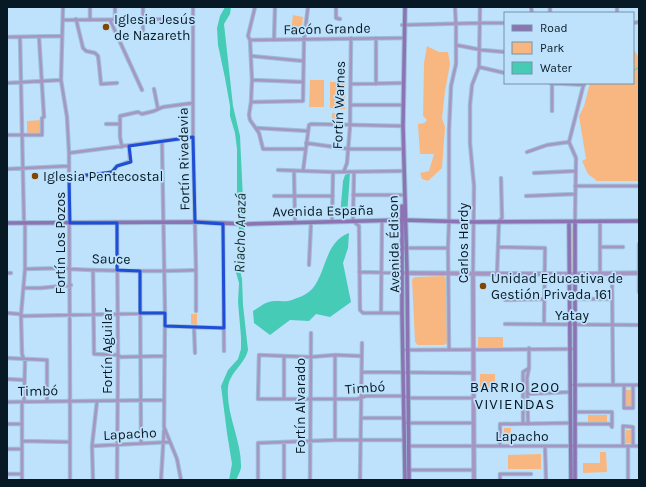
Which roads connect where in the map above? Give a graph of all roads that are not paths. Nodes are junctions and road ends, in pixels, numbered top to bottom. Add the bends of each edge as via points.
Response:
1 (63, 7) edge
2 (90, 7) edge
3 (115, 7) edge
4 (143, 7) edge
5 (193, 7) edge
6 (255, 7) edge
7 (275, 7) edge
8 (308, 7) edge
9 (336, 7) edge
10 (404, 7) edge
11 (454, 7) edge
12 (480, 7) edge
13 (76, 19) junction
14 (90, 19) junction
15 (143, 19) junction
16 (193, 19) junction
17 (340, 19) dead end
18 (63, 20) junction
19 (110, 20) junction
20 (116, 20) junction
21 (480, 23) junction
22 (504, 23) edge
23 (455, 24) junction
24 (403, 25) junction
25 (61, 36) junction
26 (7, 37) edge
27 (20, 37) junction
28 (39, 37) junction
29 (143, 37) dead end
30 (351, 38) junction
31 (376, 38) junction
32 (403, 38) junction
33 (304, 39) junction
34 (250, 40) junction
35 (274, 40) junction
36 (456, 45) junction
37 (479, 49) junction
38 (504, 52) edge
39 (252, 56) junction
40 (303, 61) junction
41 (479, 67) junction
42 (504, 73) edge
43 (61, 80) junction
44 (252, 80) junction
45 (41, 82) junction
46 (303, 82) junction
47 (20, 83) junction
48 (117, 83) dead end
49 (402, 83) junction
50 (7, 84) edge
51 (351, 84) junction
52 (376, 84) junction
53 (551, 84) edge
54 (584, 84) edge
55 (154, 89) dead end
56 (142, 90) dead end
57 (251, 102) junction
58 (193, 103) junction
59 (351, 105) junction
60 (401, 105) junction
61 (158, 109) junction
62 (552, 111) dead end
63 (106, 124) dead end
64 (120, 124) junction
65 (350, 126) junction
66 (402, 126) junction
67 (256, 128) junction
68 (308, 131) junction
69 (7, 135) edge
70 (22, 135) junction
71 (193, 137) junction
72 (162, 142) junction
73 (569, 142) junction
74 (306, 143) junction
75 (129, 146) junction
76 (122, 147) junction
77 (306, 149) junction
78 (348, 150) junction
79 (401, 150) junction
80 (527, 152) dead end
81 (69, 153) junction
82 (69, 166) junction
83 (23, 168) junction
84 (7, 169) edge
85 (278, 170) dead end
86 (294, 171) junction
87 (303, 171) junction
88 (344, 171) junction
89 (403, 171) junction
90 (576, 171) junction
91 (333, 172) junction
92 (354, 172) junction
93 (534, 173) dead end
94 (69, 177) junction
95 (502, 178) dead end
96 (575, 186) junction
97 (639, 186) edge
98 (575, 194) junction
99 (353, 195) junction
100 (403, 195) junction
101 (274, 196) dead end
102 (295, 196) junction
103 (333, 196) junction
104 (526, 196) dead end
105 (404, 220) junction
106 (353, 221) junction
107 (382, 221) junction
108 (449, 221) junction
109 (499, 221) junction
110 (575, 221) junction
111 (600, 221) junction
112 (639, 221) edge
113 (195, 222) junction
114 (295, 222) junction
115 (311, 222) junction
116 (332, 222) junction
117 (473, 222) junction
118 (569, 222) junction
119 (7, 223) edge
120 (24, 223) junction
121 (70, 223) junction
122 (118, 223) junction
123 (164, 223) junction
124 (223, 224) junction
125 (639, 244) edge
126 (499, 247) junction
127 (601, 247) junction
128 (623, 247) dead end
129 (404, 248) junction
130 (448, 248) junction
131 (309, 265) dead end
132 (25, 268) junction
133 (70, 270) junction
134 (93, 270) junction
135 (117, 270) junction
136 (196, 270) junction
137 (140, 271) junction
138 (164, 271) junction
139 (359, 272) junction
140 (381, 272) junction
141 (402, 273) junction
142 (407, 273) junction
143 (448, 273) junction
144 (600, 273) junction
145 (612, 273) junction
146 (639, 273) edge
147 (473, 274) junction
148 (496, 274) junction
149 (544, 274) junction
150 (572, 274) junction
151 (70, 285) junction
152 (24, 288) junction
153 (639, 292) edge
154 (544, 299) junction
155 (574, 299) junction
156 (612, 299) junction
157 (505, 300) dead end
158 (196, 311) dead end
159 (7, 313) edge
160 (117, 313) junction
161 (140, 313) junction
162 (165, 313) junction
163 (381, 313) junction
164 (402, 313) junction
165 (93, 314) junction
166 (21, 315) junction
167 (70, 315) junction
168 (505, 324) dead end
169 (544, 324) junction
170 (572, 325) junction
171 (613, 325) junction
172 (639, 325) edge
173 (165, 326) junction
174 (194, 327) junction
175 (224, 328) junction
176 (311, 333) dead end
177 (362, 343) dead end
178 (529, 348) junction
179 (570, 348) junction
180 (473, 349) junction
181 (575, 349) junction
182 (448, 350) junction
183 (405, 351) junction
184 (224, 352) dead end
185 (195, 353) dead end
186 (118, 355) junction
187 (335, 355) junction
188 (140, 356) junction
189 (165, 356) junction
190 (284, 356) junction
191 (361, 356) junction
192 (310, 357) junction
193 (7, 358) edge
194 (22, 358) junction
195 (529, 368) junction
196 (362, 372) junction
197 (406, 372) junction
198 (474, 374) junction
199 (7, 379) edge
200 (24, 380) junction
201 (573, 385) junction
202 (613, 385) junction
203 (624, 385) junction
204 (633, 385) junction
205 (639, 385) edge
206 (570, 392) junction
207 (523, 394) junction
208 (527, 394) junction
209 (404, 396) junction
210 (284, 398) junction
211 (361, 398) junction
212 (409, 398) junction
213 (474, 398) junction
214 (310, 399) junction
215 (140, 400) junction
216 (164, 400) junction
217 (335, 400) junction
218 (47, 401) junction
219 (69, 401) junction
220 (97, 401) junction
221 (118, 401) junction
222 (7, 402) edge
223 (23, 402) junction
224 (575, 412) junction
225 (361, 418) junction
226 (404, 418) junction
227 (407, 423) junction
228 (474, 423) junction
229 (523, 423) junction
230 (572, 423) junction
231 (7, 424) edge
232 (22, 424) junction
233 (528, 424) junction
234 (164, 427) junction
235 (310, 440) junction
236 (335, 440) junction
237 (361, 440) junction
238 (404, 440) junction
239 (22, 441) junction
240 (70, 442) junction
241 (164, 442) junction
242 (170, 442) junction
243 (284, 442) junction
244 (141, 443) junction
245 (117, 444) junction
246 (92, 446) junction
247 (407, 446) junction
248 (474, 446) junction
249 (500, 446) junction
250 (545, 446) junction
251 (570, 446) junction
252 (575, 446) junction
253 (623, 446) junction
254 (628, 446) junction
255 (633, 446) junction
256 (639, 446) edge
257 (7, 449) edge
258 (22, 449) junction
259 (407, 470) junction
260 (474, 470) junction
261 (7, 474) edge
262 (22, 474) junction
263 (531, 474) dead end
264 (22, 480) edge
265 (70, 480) edge
266 (92, 480) edge
267 (117, 480) edge
268 (161, 480) edge
269 (181, 480) edge
270 (258, 480) edge
271 (284, 480) edge
272 (310, 480) edge
273 (360, 480) edge
274 (405, 480) edge
275 (409, 480) edge
276 (474, 480) edge
277 (500, 480) edge
278 (546, 480) edge
279 (571, 480) edge
280 (575, 480) edge
281 (628, 480) edge

1 - 18 street, Fortín Los Pozos
2 - 14 street
3 - 20 street
4 - 15 street
5 - 16 street, Fortín Rivadavia
6 - 34 street via 248,36
7 - 35 street
8 - 33 street
9 - 17 street via 336,18
10 - 24 main road, Avenida Édison
11 - 23 street
12 - 21 street, Carlos Hardy
13 - 14 street
13 - 18 street
13 - 48 street via 83,48 98,56 101,84
14 - 19 street
15 - 16 street
15 - 20 street
15 - 29 street
16 - 58 street, Fortín Rivadavia
18 - 25 street, Fortín Los Pozos
19 - 20 street
19 - 56 street
21 - 22 street
21 - 23 street
21 - 37 street, Carlos Hardy
23 - 24 street
23 - 36 street
24 - 32 main road, Avenida Édison
25 - 28 street
25 - 43 street, Fortín Los Pozos
26 - 27 street
27 - 28 street
27 - 47 street
28 - 45 street
30 - 31 street, Facón Grande
30 - 33 street, Facón Grande
30 - 51 street, Fortín Warnes
31 - 32 street, Facón Grande
31 - 52 street
32 - 49 main road, Avenida Édison
33 - 35 street, Facón Grande
33 - 40 street
34 - 35 street, Facón Grande
34 - 39 street
36 - 37 street
36 - 108 street via 449,130
37 - 38 street
37 - 41 street, Carlos Hardy
39 - 40 street
39 - 44 street
40 - 46 street
41 - 42 street
41 - 117 street, Carlos Hardy via 472,85 470,105
43 - 45 street
43 - 81 street, Fortín Los Pozos
44 - 46 street
44 - 57 street
45 - 47 street
45 - 70 street via 44,117 42,135
46 - 57 street via 303,101
47 - 50 street
47 - 70 street
49 - 52 street
49 - 60 main road, Avenida Édison
49 - 66 main road, Avenida Édison
51 - 52 street
51 - 59 street, Fortín Warnes
53 - 62 street
54 - 73 street
55 - 61 street
57 - 67 street via 249,115
58 - 61 street
58 - 71 street, Fortín Rivadavia
59 - 60 street
59 - 65 street, Fortín Warnes
60 - 66 main road, Avenida Édison
61 - 64 street via 142,114 138,112 120,116
63 - 64 street
64 - 76 street
65 - 66 street
65 - 68 street via 309,125
65 - 78 street, Fortín Warnes
66 - 79 main road, Avenida Édison
66 - 89 main road, Avenida Édison
67 - 68 street
67 - 77 street via 263,149
68 - 74 street
69 - 70 street
70 - 83 street
71 - 72 street
71 - 113 street, Fortín Rivadavia
72 - 75 street
72 - 123 street
73 - 80 street via 547,145
73 - 90 street via 576,158
74 - 77 street
74 - 78 street
75 - 76 street
75 - 94 street via 130,161 117,166 112,172
76 - 81 street
77 - 87 street
78 - 79 street
78 - 88 street, Fortín Warnes
79 - 89 main road, Avenida Édison
81 - 82 street, Fortín Los Pozos
82 - 83 street
82 - 94 street, Fortín Los Pozos
83 - 84 street
83 - 120 street
85 - 86 street
86 - 87 street
86 - 102 street
87 - 91 street
88 - 91 street
88 - 92 street
89 - 92 street
89 - 100 main road, Avenida Édison
90 - 93 street
90 - 96 street
91 - 103 street
92 - 99 street
94 - 121 street, Fortín Los Pozos
95 - 109 street via 502,218
96 - 97 street
96 - 98 street
98 - 104 street
98 - 110 street
99 - 100 street
99 - 106 street
100 - 105 main road, Avenida Édison
101 - 102 street
102 - 103 street
102 - 114 street
103 - 116 street
105 - 107 main road, Avenida España
105 - 108 main road, Avenida España
105 - 129 main road, Avenida Édison
106 - 107 main road, Avenida España
106 - 116 main road, Avenida España
106 - 139 street via 359,226
107 - 140 street
108 - 117 main road, Avenida España
108 - 130 street
109 - 117 main road, Avenida España
109 - 118 main road, Avenida España
109 - 126 street
110 - 111 main road, Avenida España
110 - 118 main road, Avenida España
110 - 150 main road
111 - 112 main road, Avenida España
111 - 127 street
113 - 123 main road, Avenida España
113 - 124 main road, Avenida España
113 - 136 street, Fortín Rivadavia
114 - 115 main road, Avenida España
114 - 124 main road, Avenida España
115 - 116 main road, Avenida España
115 - 131 street
117 - 147 street, Carlos Hardy
118 - 150 main road
119 - 120 main road, Avenida España
120 - 121 main road, Avenida España
120 - 132 street
121 - 122 main road, Avenida España
121 - 133 street, Fortín Los Pozos
122 - 123 main road, Avenida España
122 - 135 street, Fortín Aguilar
123 - 138 street
124 - 175 street
125 - 146 street
126 - 148 street
126 - 149 street via 545,248
127 - 128 street
127 - 144 street
129 - 130 street
129 - 141 main road, Avenida Édison
129 - 142 main road, Avenida Édison
130 - 143 street
132 - 133 street, Sauce
132 - 152 street
133 - 134 street, Sauce
133 - 151 street, Fortín Los Pozos
134 - 135 street, Sauce
134 - 165 street
135 - 137 street, Sauce
135 - 160 street, Fortín Aguilar
136 - 138 street, Sauce
136 - 158 street, Fortín Rivadavia
137 - 138 street, Sauce
137 - 161 street
138 - 162 street
139 - 140 street
139 - 163 street via 360,310 363,313
140 - 141 street
140 - 163 street
141 - 142 street
141 - 164 main road, Avenida Édison
142 - 143 street
142 - 183 main road, Avenida Édison
143 - 147 street
143 - 182 street
144 - 145 street
144 - 150 street
145 - 146 street
145 - 156 street
146 - 153 street
147 - 148 street
147 - 180 street, Carlos Hardy
148 - 149 street
149 - 150 street
149 - 154 street
150 - 155 main road
150 - 170 main road
151 - 152 street
151 - 167 street, Fortín Los Pozos
152 - 166 street
154 - 157 street
154 - 169 street
155 - 156 street
155 - 170 main road
156 - 171 street
159 - 166 street
160 - 161 street
160 - 165 street
160 - 186 street, Fortín Aguilar
161 - 162 street
161 - 188 street
162 - 173 street
163 - 164 street
164 - 183 main road, Avenida Édison
165 - 167 street
165 - 186 street via 94,354
166 - 167 street
166 - 194 street
167 - 219 street, Fortín Los Pozos
168 - 169 street, Yatay
169 - 170 street, Yatay
170 - 171 street, Yatay
170 - 179 main road
170 - 181 main road
171 - 172 street, Yatay
171 - 202 street
173 - 174 street
173 - 189 street
174 - 175 street
174 - 185 street
175 - 184 street
176 - 192 street, Fortín Alvarado
177 - 191 street
178 - 179 street
178 - 180 street
178 - 195 street
179 - 181 street
179 - 201 main road
180 - 182 street
180 - 198 street, Carlos Hardy
181 - 201 main road
182 - 183 street
183 - 197 main road, Avenida Édison
186 - 188 street
186 - 221 street, Fortín Aguilar
187 - 191 street
187 - 192 street
187 - 217 street
188 - 189 street
188 - 215 street
189 - 216 street
190 - 192 street
190 - 210 street
190 - 210 street, Timbó via 259,356 258,399
191 - 196 street
192 - 214 street, Fortín Alvarado
193 - 194 street
194 - 200 street via 25,362
194 - 218 street via 47,360
195 - 207 street via 523,372
195 - 208 street
196 - 197 street
196 - 211 street
197 - 198 street
197 - 209 main road, Avenida Édison
197 - 212 main road, Avenida Édison
198 - 213 street, Carlos Hardy
199 - 200 street
200 - 223 street
201 - 202 street
201 - 206 main road
201 - 224 main road
202 - 203 street
203 - 204 street
203 - 204 street via 624,408 634,408
204 - 205 street
206 - 208 street
206 - 230 main road
207 - 208 street
207 - 229 street
208 - 233 street
209 - 211 street, Timbó
209 - 212 street, Timbó
209 - 226 main road, Avenida Édison
210 - 214 street, Timbó
211 - 217 street, Timbó
211 - 225 street
212 - 213 street, Timbó
212 - 227 main road, Avenida Édison
213 - 228 street, Carlos Hardy
214 - 217 street, Timbó
214 - 235 street, Fortín Alvarado
215 - 216 street, Timbó
215 - 221 street, Timbó
215 - 244 street
216 - 234 street
217 - 236 street
218 - 219 street, Timbó
218 - 223 street, Timbó
219 - 220 street, Timbó
219 - 240 street, Fortín Los Pozos
220 - 221 street, Timbó
220 - 246 street
221 - 245 street, Fortín Aguilar
222 - 223 street, Timbó
223 - 232 street
224 - 230 main road
224 - 230 street via 612,412 612,427 610,424
225 - 226 street
225 - 237 street
226 - 227 main road, Avenida Édison
227 - 228 street
227 - 238 main road, Avenida Édison
227 - 247 main road, Avenida Édison
228 - 248 street, Carlos Hardy
229 - 233 street
229 - 249 street via 500,424
230 - 233 street
230 - 251 main road
230 - 252 main road
231 - 232 street
232 - 239 street
234 - 241 street
234 - 242 street
235 - 236 street
235 - 243 street
235 - 272 street, Fortín Alvarado
236 - 237 street
237 - 238 street
237 - 273 street
238 - 247 main road, Avenida Édison
239 - 240 street
239 - 258 street
240 - 265 street, Fortín Los Pozos
241 - 242 street, Lapacho
241 - 244 street, Lapacho
241 - 268 street
242 - 269 street
243 - 270 street via 258,443
243 - 271 street
244 - 245 street, Lapacho
245 - 246 street, Lapacho
245 - 267 street, Fortín Aguilar
246 - 266 street
247 - 248 street, Lapacho
247 - 259 main road, Avenida Édison
248 - 249 street, Lapacho
248 - 260 street, Carlos Hardy
249 - 250 street, Lapacho
250 - 251 street, Lapacho
250 - 278 street
251 - 252 street, Lapacho
251 - 279 main road
252 - 253 street, Lapacho
252 - 280 main road
253 - 254 street, Lapacho
253 - 255 street via 623,426 633,426
254 - 255 street, Lapacho
254 - 281 street
255 - 256 street, Lapacho
257 - 258 street
258 - 262 street
259 - 260 street
259 - 274 main road, Avenida Édison
259 - 275 main road, Avenida Édison
260 - 276 street, Carlos Hardy
261 - 262 street
262 - 264 street
263 - 277 street via 500,474

